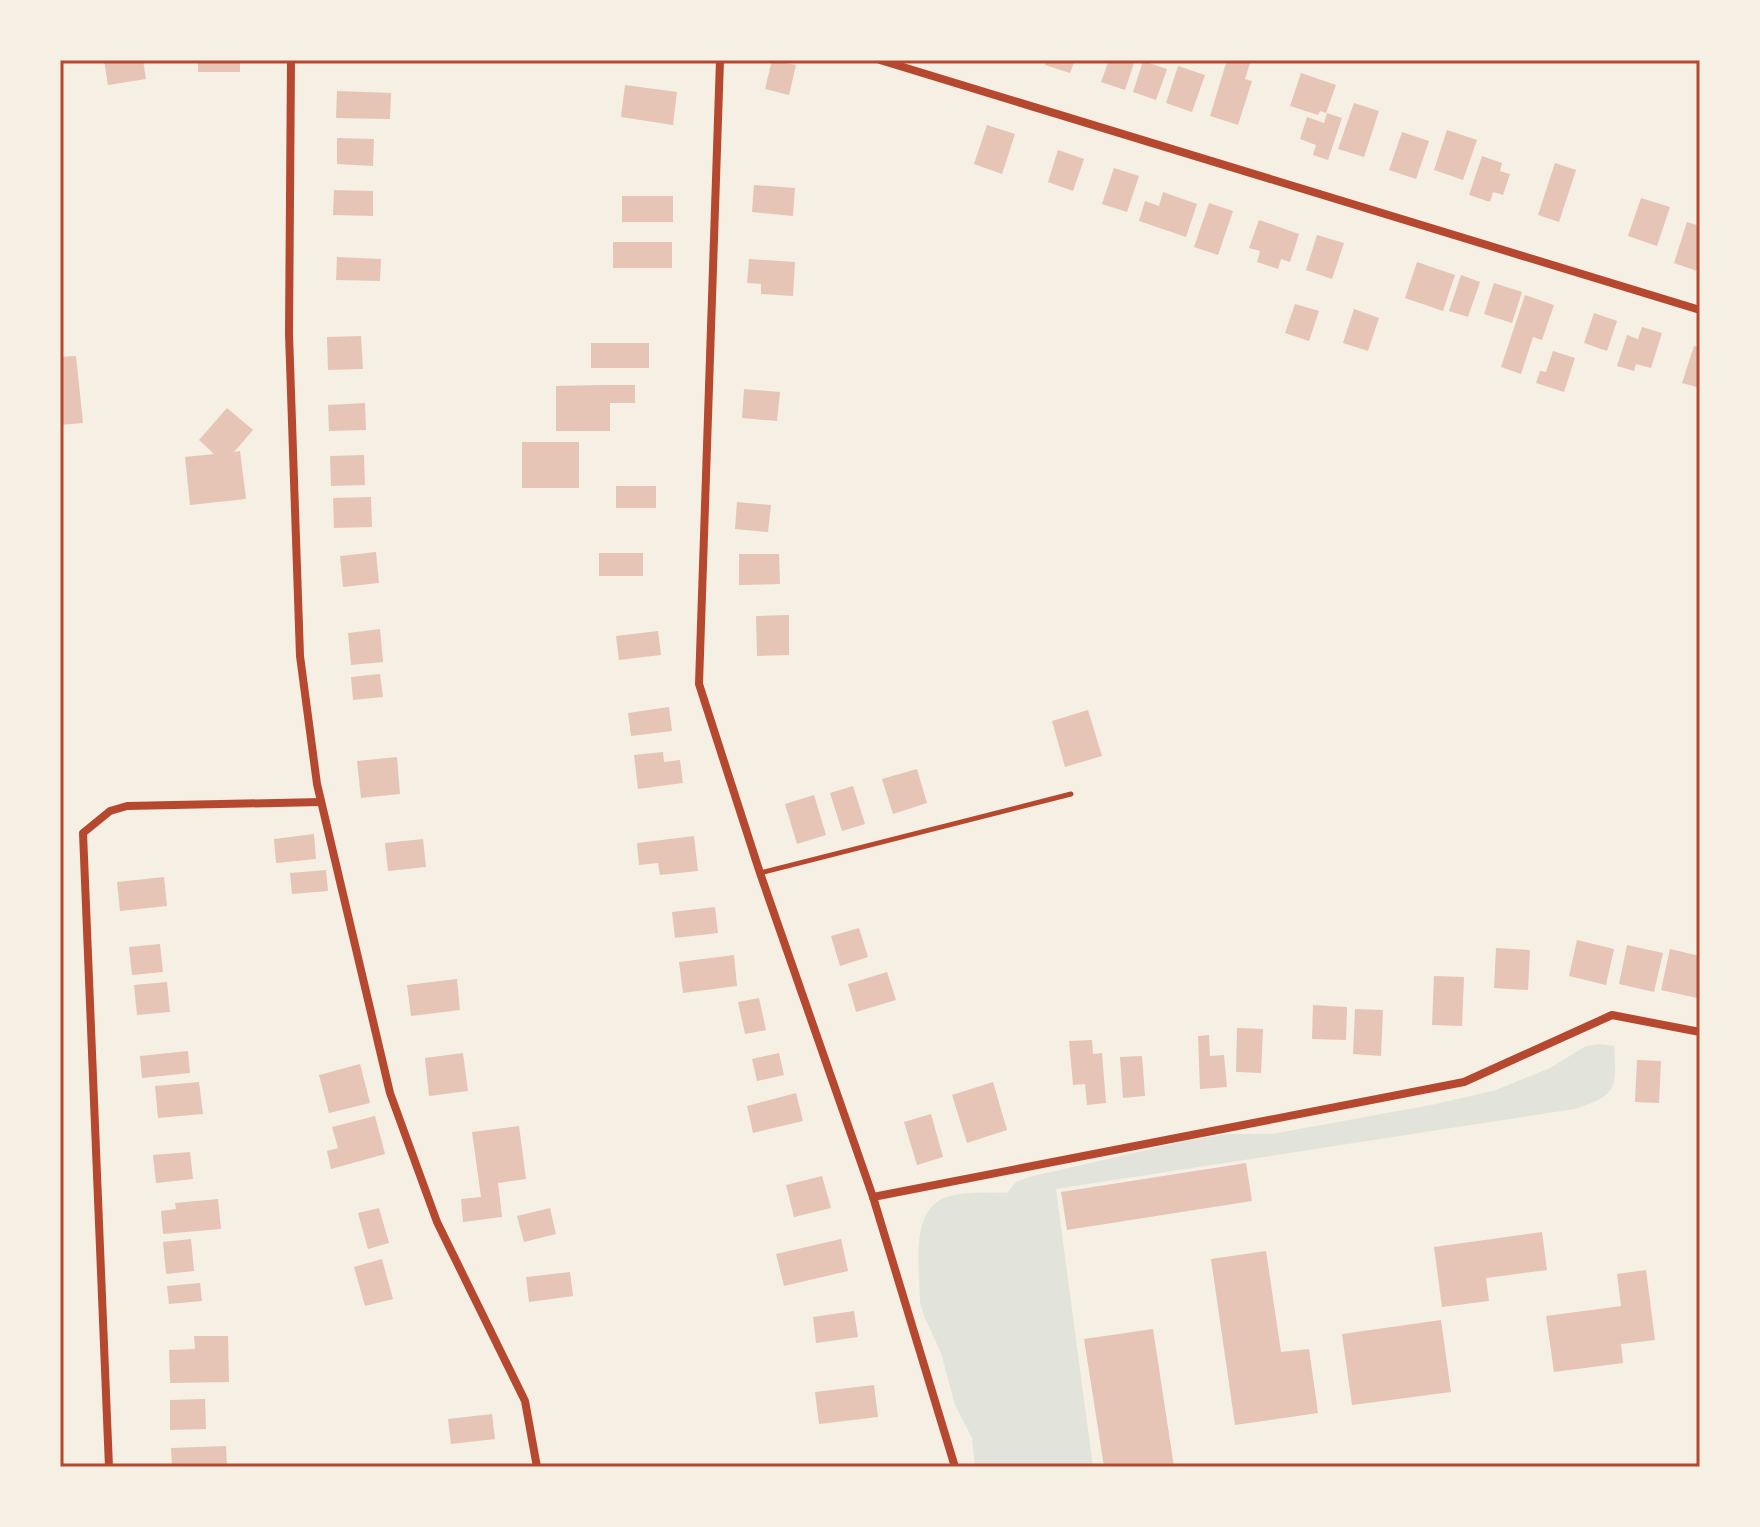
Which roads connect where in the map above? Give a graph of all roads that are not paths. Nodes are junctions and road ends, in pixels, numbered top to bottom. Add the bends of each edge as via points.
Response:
1 (291, 60) edge
2 (720, 60) edge
3 (880, 60) edge
4 (1700, 310) edge
5 (1071, 794) dead end
6 (321, 802) junction
7 (760, 873) junction
8 (1700, 1032) edge
9 (873, 1197) junction
10 (109, 1467) edge
11 (537, 1467) edge
12 (955, 1467) edge

1 - 6 street via 289,334 300,656
2 - 7 street via 699,684
3 - 4 street
5 - 7 lane
6 - 10 street via 127,806 110,811 83,833
6 - 11 street via 390,1093 437,1222 525,1401
7 - 9 street
8 - 9 street via 1612,1015 1464,1082
9 - 12 street

